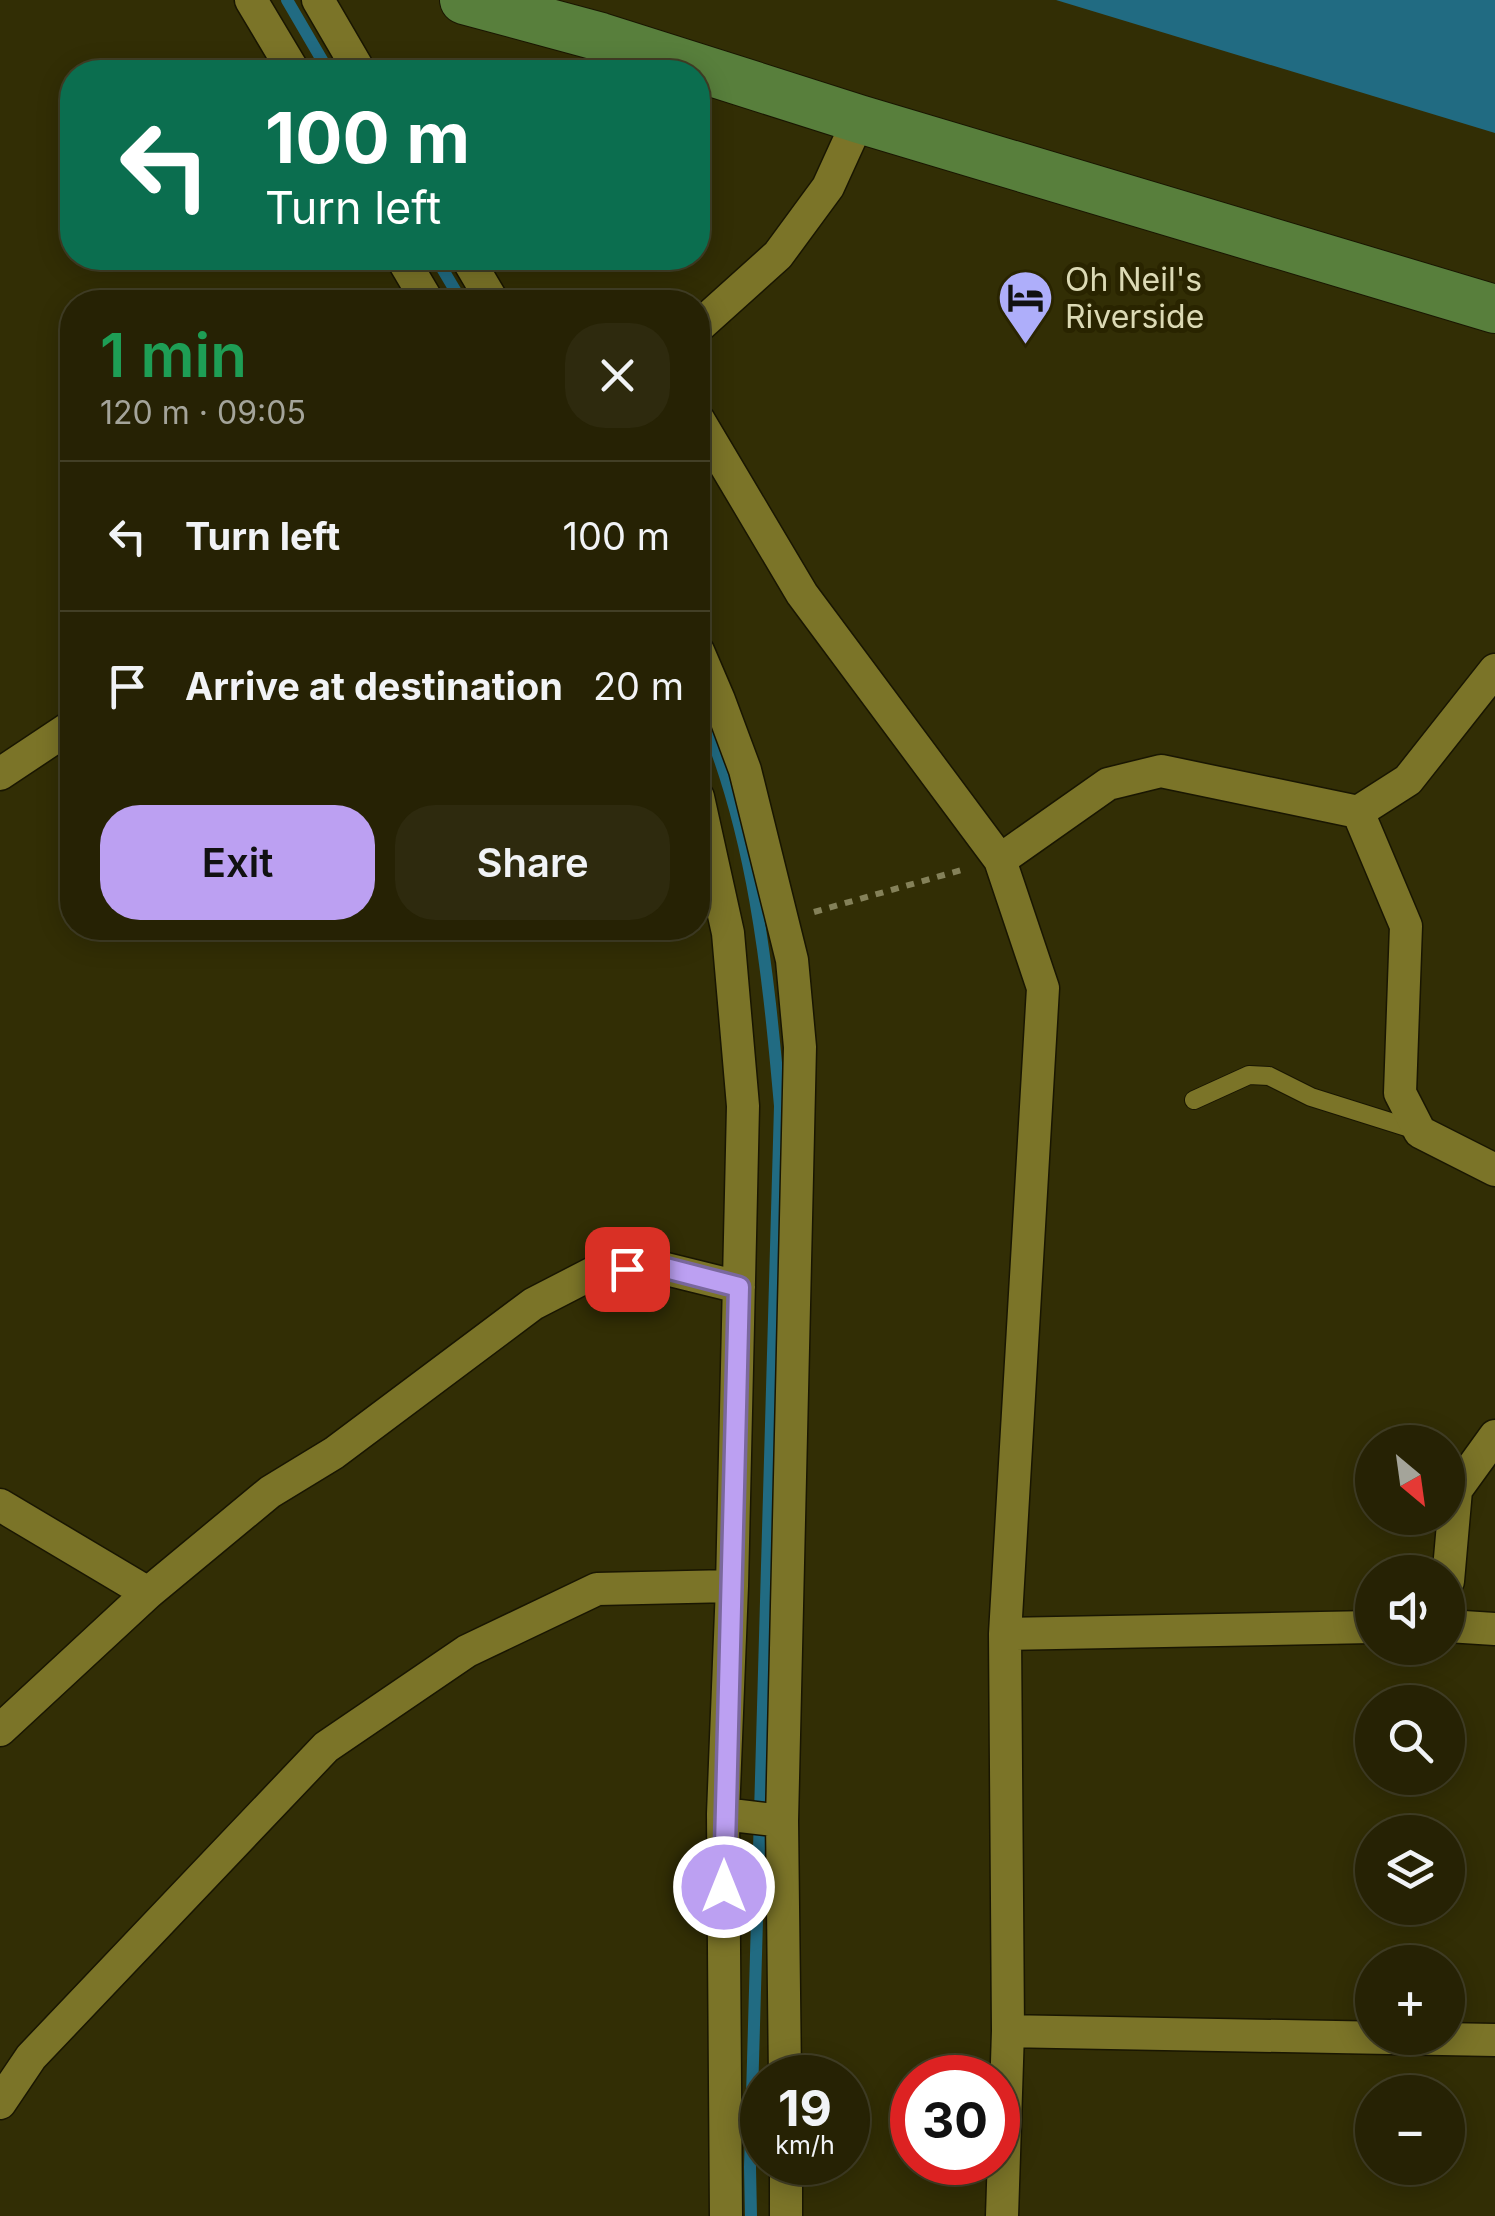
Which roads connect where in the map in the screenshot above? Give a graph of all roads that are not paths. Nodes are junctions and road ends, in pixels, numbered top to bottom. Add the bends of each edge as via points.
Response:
1 (251, 0) edge
2 (318, 0) edge
3 (464, 0) edge
4 (287, 60) edge
5 (353, 60) edge
6 (671, 60) edge
7 (710, 72) edge
8 (859, 119) junction
9 (1495, 309) edge
10 (710, 316) edge
11 (710, 439) edge
12 (1495, 670) edge
13 (710, 678) edge
14 (60, 734) edge
15 (0, 774) edge
16 (1358, 812) junction
17 (710, 851) edge
18 (1000, 860) junction
19 (1194, 1100) dead end
20 (1420, 1132) junction
21 (1495, 1170) edge
22 (739, 1287) junction
23 (1495, 1436) edge
24 (0, 1505) edge
25 (1450, 1555) edge
26 (732, 1586) junction
27 (148, 1593) junction
28 (1355, 1627) edge
29 (1465, 1627) edge
30 (1495, 1630) edge
31 (1005, 1634) junction
32 (0, 1730) edge
33 (724, 1814) junction
34 (782, 1821) junction
35 (1008, 2030) junction
36 (1495, 2040) edge
37 (785, 2055) edge
38 (0, 2103) edge
39 (786, 2185) edge
40 (726, 2216) edge
41 (786, 2216) edge
42 (1002, 2216) edge

1 - 4 street
2 - 5 street
3 - 6 street
7 - 8 street
8 - 9 street
8 - 10 street via 828,187 778,255
11 - 18 street via 802,594
12 - 16 street via 1408,780
13 - 34 street via 745,770 784,921 798,1029
14 - 15 street
16 - 18 street via 1161,771 1108,784
16 - 20 street via 1406,926 1400,1094
17 - 22 street via 728,932 743,1106
18 - 31 street via 1043,988
19 - 20 lane via 1248,1074 1269,1076 1311,1097
20 - 21 street
22 - 26 street
22 - 27 street via 658,1266 597,1271 533,1304 334,1453 270,1492
23 - 25 street via 1456,1490
24 - 27 street
26 - 33 street
26 - 38 street via 596,1589 467,1651 326,1747 32,2057
27 - 32 street
28 - 31 street
29 - 30 street
31 - 35 street
33 - 34 street
33 - 40 street
34 - 37 street
35 - 36 street
35 - 42 street
39 - 41 street

